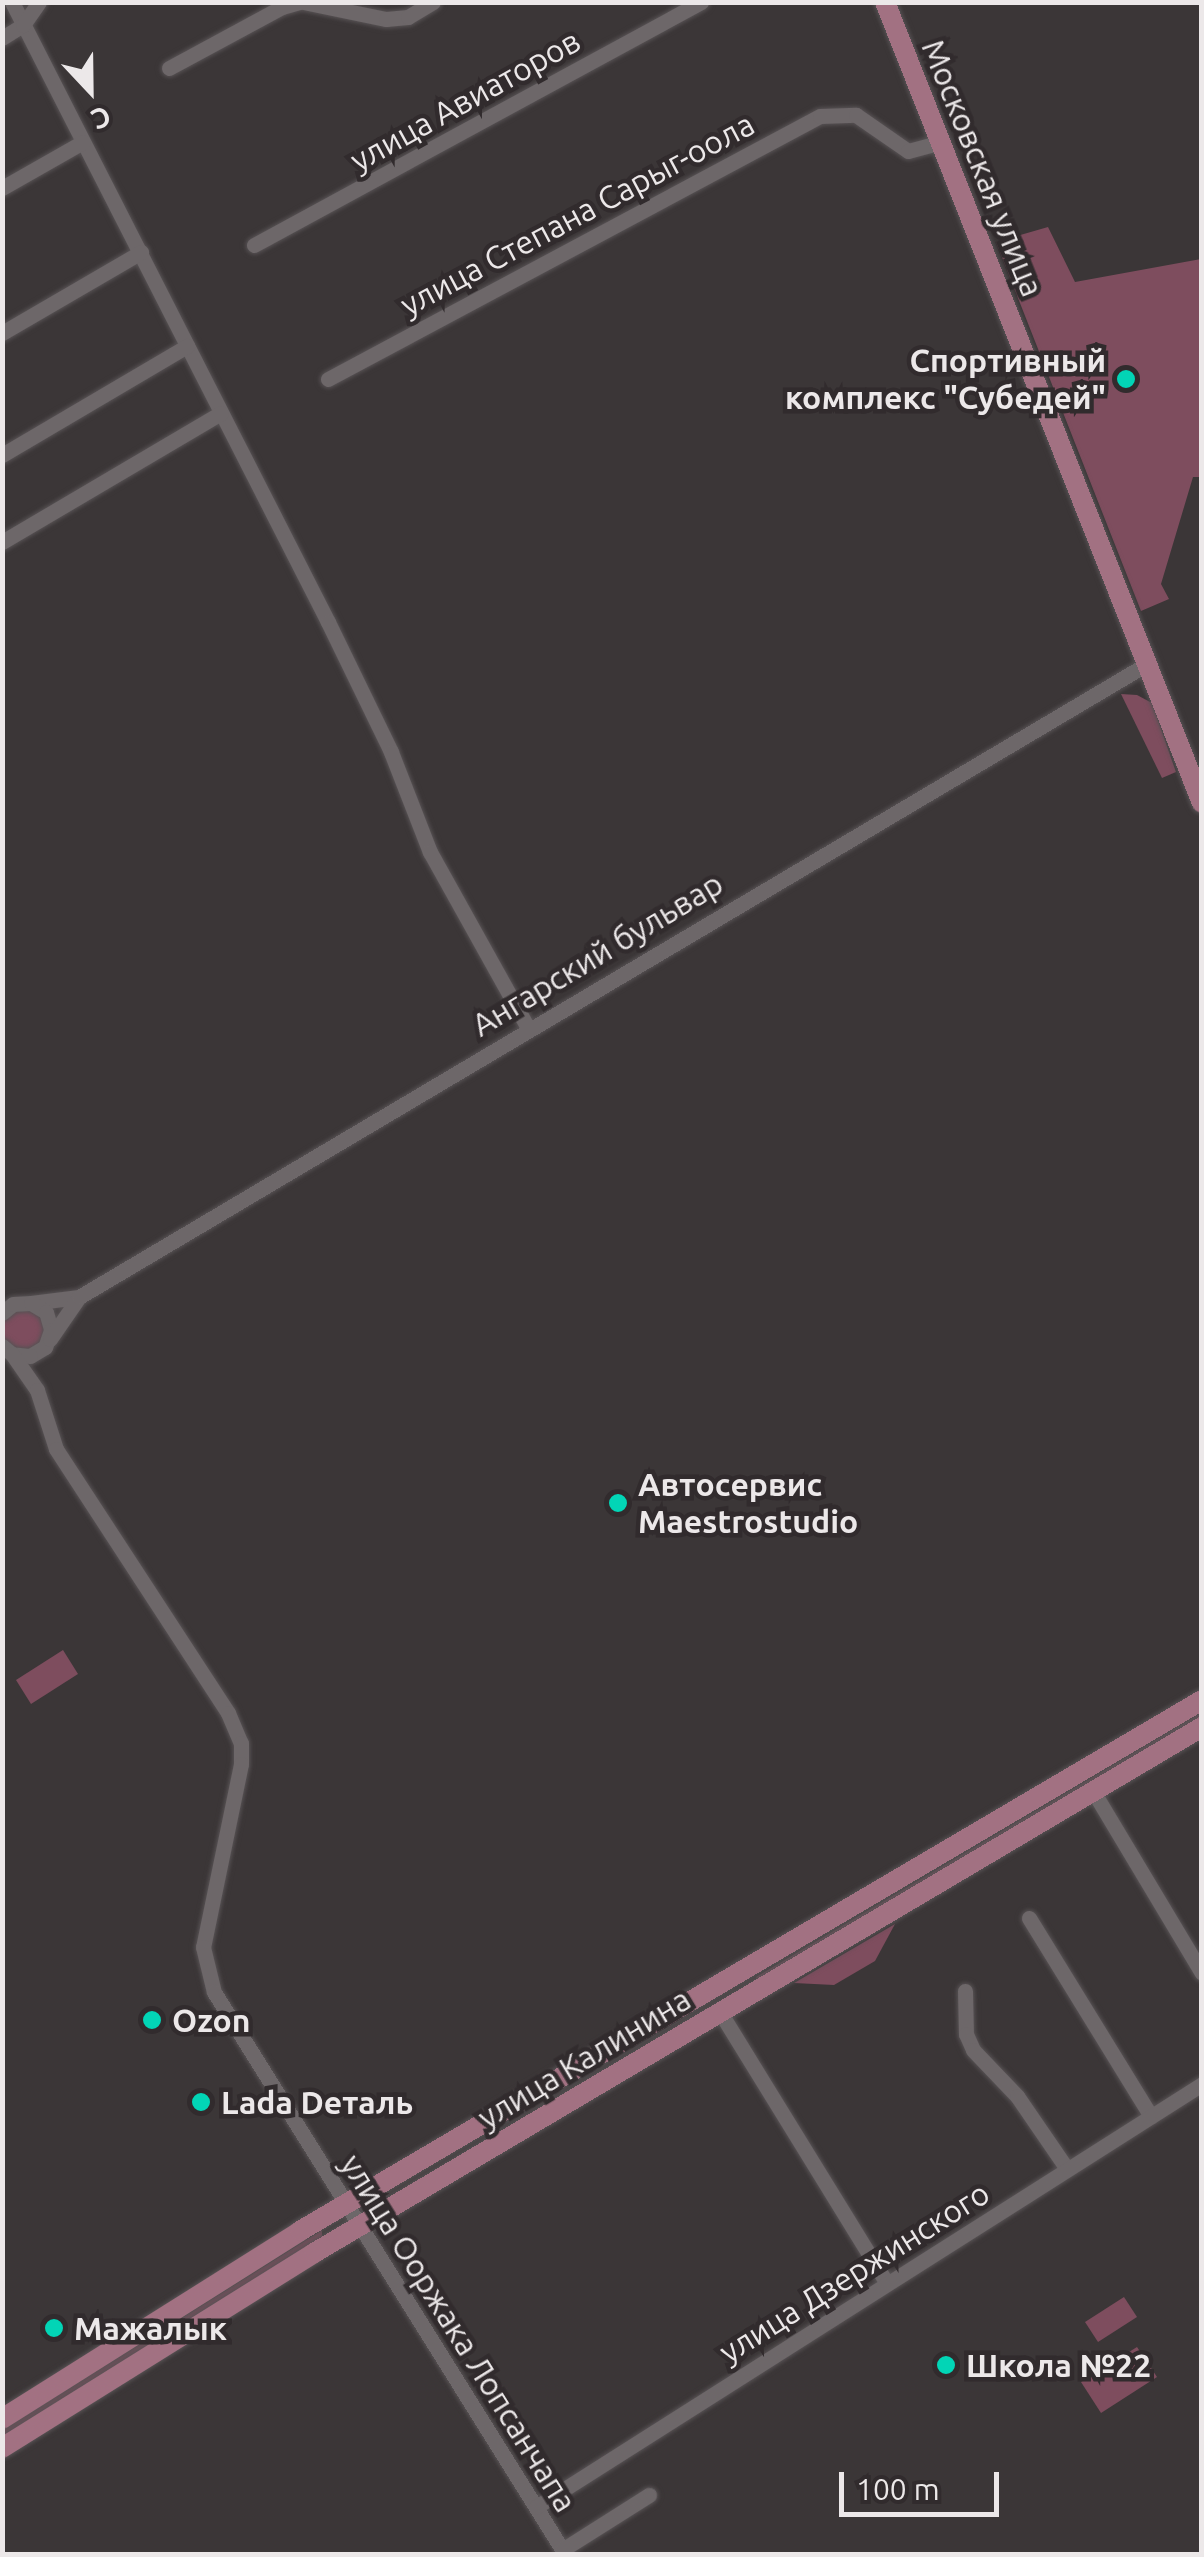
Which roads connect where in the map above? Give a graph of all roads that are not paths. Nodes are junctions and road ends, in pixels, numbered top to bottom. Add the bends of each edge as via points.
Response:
1 (12, 2) edge
2 (39, 2) edge
3 (302, 2) edge
4 (433, 2) edge
5 (701, 2) edge
6 (885, 2) edge
7 (23, 25) junction
8 (2, 38) edge
9 (169, 68) dead end
10 (83, 142) junction
11 (941, 142) junction
12 (2, 188) edge
13 (254, 245) dead end
14 (140, 253) junction
15 (2, 333) edge
16 (187, 346) junction
17 (328, 379) dead end
18 (221, 413) junction
19 (2, 455) edge
20 (2, 542) edge
21 (1146, 664) junction
22 (1202, 803) edge
23 (528, 1028) junction
24 (79, 1297) junction
25 (31, 1303) junction
26 (6, 1308) edge
27 (48, 1343) junction
28 (7, 1350) edge
29 (37, 1390) junction
30 (1202, 1700) edge
31 (1202, 1727) edge
32 (1093, 1791) junction
33 (1029, 1918) dead end
34 (749, 1968) junction
35 (1202, 1973) edge
36 (760, 1988) junction
37 (965, 1991) dead end
38 (720, 2012) junction
39 (1202, 2084) edge
40 (1151, 2116) junction
41 (1067, 2169) junction
42 (346, 2205) junction
43 (359, 2226) junction
44 (886, 2282) junction
45 (2, 2419) edge
46 (2, 2448) edge
47 (649, 2495) dead end
48 (536, 2508) junction
49 (564, 2552) edge

1 - 7 street
2 - 7 street
3 - 4 street via 386,19 408,17
3 - 9 street via 282,6
5 - 13 street, улица Авиаторов
6 - 11 main road, Московская улица
7 - 8 street
7 - 10 street
10 - 12 street
10 - 14 street
11 - 17 street, улица Степана Сарыг-оола via 908,151 856,115 820,116
11 - 21 main road, Московская улица
14 - 15 street
14 - 16 street
16 - 18 street
16 - 19 street
18 - 20 street
18 - 23 street via 391,752 430,852
21 - 22 main road, Московская улица
21 - 23 street, Ангарский бульвар
23 - 24 street, Ангарский бульвар
24 - 25 street, Ангарский бульвар
24 - 27 street, Ангарский бульвар
25 - 26 street, Ангарский бульвар
25 - 27 street via 50,1320
27 - 28 street via 30,1356
27 - 29 street, улица Ооржака Лопсанчапа
28 - 29 street, улица Ооржака Лопсанчапа
29 - 42 street, улица Ооржака Лопсанчапа via 56,1449 235,1726 241,1764 206,1927 205,1965 220,2002
30 - 34 main road, улица Калинина
31 - 32 main road, улица Калинина
32 - 35 street
32 - 36 main road, улица Калинина
33 - 40 street
34 - 36 main road
34 - 42 main road, улица Калинина
36 - 38 main road, улица Калинина
37 - 41 street via 966,2034 974,2050 1017,2096
38 - 43 main road, улица Калинина
38 - 44 street
39 - 40 street, улица Дзержинского
40 - 41 street, улица Дзержинского
41 - 44 street, улица Дзержинского
42 - 43 street, улица Ооржака Лопсанчапа
42 - 45 main road, улица Калинина
43 - 46 main road, улица Калинина
43 - 48 street, улица Ооржака Лопсанчапа
44 - 48 street, улица Дзержинского
47 - 49 street
48 - 49 street, улица Ооржака Лопсанчапа

